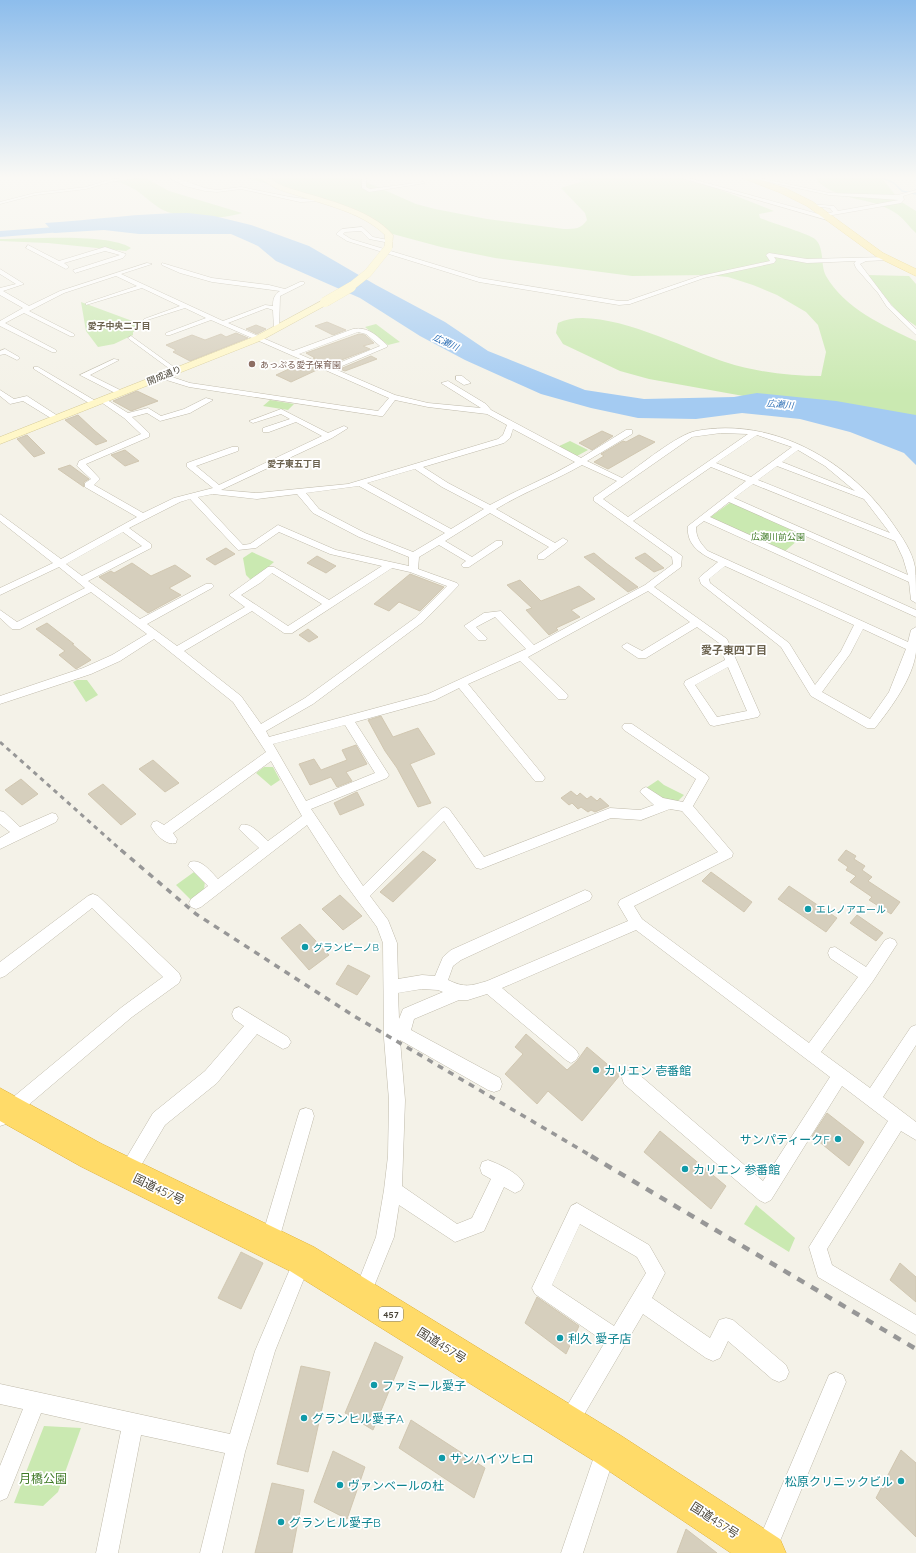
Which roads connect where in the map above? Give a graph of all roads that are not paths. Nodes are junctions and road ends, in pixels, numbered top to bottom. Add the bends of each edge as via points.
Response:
1 (33, 249) edge
2 (103, 249) edge
3 (107, 249) edge
4 (380, 249) edge
5 (386, 249) edge
6 (874, 249) edge
7 (887, 259) junction
8 (111, 260) junction
9 (863, 261) junction
10 (59, 263) junction
11 (118, 264) dead end
12 (149, 264) dead end
13 (164, 264) dead end
14 (124, 266) dead end
15 (131, 270) junction
16 (0, 271) edge
17 (75, 271) junction
18 (916, 273) edge
19 (116, 274) junction
20 (82, 275) dead end
21 (302, 283) dead end
22 (143, 286) junction
23 (285, 291) junction
24 (1, 294) edge
25 (88, 304) dead end
26 (186, 306) junction
27 (25, 309) junction
28 (275, 309) junction
29 (211, 318) junction
30 (146, 320) dead end
31 (0, 323) edge
32 (222, 323) junction
33 (277, 329) junction
34 (916, 333) edge
35 (168, 334) dead end
36 (72, 335) dead end
37 (131, 338) dead end
38 (259, 338) junction
39 (54, 351) dead end
40 (0, 353) edge
41 (294, 353) junction
42 (16, 358) dead end
43 (116, 360) dead end
44 (36, 368) dead end
45 (329, 369) junction
46 (176, 371) junction
47 (84, 375) junction
48 (163, 376) junction
49 (77, 378) dead end
50 (463, 381) dead end
51 (0, 392) edge
52 (119, 394) junction
53 (393, 397) junction
54 (209, 400) dead end
55 (99, 401) junction
56 (489, 412) junction
57 (127, 416) junction
58 (57, 418) junction
59 (296, 418) junction
60 (252, 421) dead end
61 (511, 424) junction
62 (344, 428) dead end
63 (266, 430) dead end
64 (629, 432) dead end
65 (755, 433) junction
66 (329, 436) junction
67 (0, 441) edge
68 (797, 447) junction
69 (235, 449) dead end
70 (580, 461) junction
71 (777, 462) junction
72 (711, 464) junction
73 (418, 466) junction
74 (623, 481) junction
75 (754, 481) junction
76 (360, 483) junction
77 (215, 489) junction
78 (300, 492) junction
79 (192, 496) junction
80 (729, 499) junction
81 (868, 500) junction
82 (490, 509) junction
83 (143, 516) junction
84 (0, 517) edge
85 (704, 517) junction
86 (627, 521) junction
87 (124, 529) junction
88 (452, 533) junction
89 (897, 539) junction
90 (440, 541) junction
91 (499, 543) dead end
92 (414, 556) junction
93 (541, 557) dead end
94 (724, 562) junction
95 (61, 563) junction
96 (390, 565) junction
97 (413, 570) junction
98 (82, 580) junction
99 (914, 581) junction
100 (209, 586) dead end
101 (648, 587) junction
102 (92, 588) junction
103 (0, 592) edge
104 (916, 600) edge
105 (329, 604) junction
106 (252, 607) junction
107 (0, 613) edge
108 (916, 614) edge
109 (697, 623) junction
110 (139, 624) junction
111 (860, 624) junction
112 (916, 630) edge
113 (154, 635) junction
114 (482, 638) dead end
115 (627, 646) dead end
116 (913, 648) junction
117 (533, 650) junction
118 (178, 651) junction
119 (522, 656) junction
120 (730, 660) junction
121 (461, 683) junction
122 (816, 693) junction
123 (562, 696) dead end
124 (0, 700) edge
125 (347, 719) junction
126 (628, 727) dead end
127 (259, 730) junction
128 (266, 742) junction
129 (272, 754) junction
130 (539, 778) dead end
131 (646, 792) dead end
132 (669, 804) junction
133 (686, 807) junction
134 (306, 812) junction
135 (0, 816) edge
136 (52, 818) dead end
137 (245, 829) dead end
138 (164, 832) dead end
139 (19, 833) junction
140 (0, 844) edge
141 (268, 848) junction
142 (195, 866) dead end
143 (218, 887) junction
144 (362, 896) junction
145 (585, 896) dead end
146 (196, 903) dead end
147 (637, 923) junction
148 (890, 944) dead end
149 (835, 953) dead end
150 (0, 971) edge
151 (868, 976) junction
152 (439, 983) junction
153 (392, 987) junction
154 (489, 987) junction
155 (459, 993) junction
156 (239, 1014) dead end
157 (255, 1024) junction
158 (916, 1032) edge
159 (283, 1042) dead end
160 (811, 1053) junction
161 (571, 1055) dead end
162 (840, 1075) junction
163 (630, 1078) dead end
164 (494, 1084) dead end
165 (872, 1099) junction
166 (3, 1110) edge
167 (306, 1116) dead end
168 (899, 1119) junction
169 (916, 1132) edge
170 (127, 1173) junction
171 (501, 1176) dead end
172 (393, 1190) junction
173 (269, 1243) junction
174 (302, 1259) junction
175 (362, 1296) junction
176 (639, 1300) junction
177 (916, 1326) edge
178 (616, 1339) junction
179 (779, 1372) dead end
180 (836, 1382) dead end
181 (0, 1394) edge
182 (36, 1402) junction
183 (133, 1423) junction
184 (568, 1424) junction
185 (237, 1446) junction
186 (607, 1448) junction
187 (0, 1491) edge
188 (765, 1552) edge
189 (107, 1553) edge
190 (211, 1553) edge
191 (572, 1553) edge

1 - 10 street
2 - 10 street
3 - 8 street via 123,254
4 - 9 street via 479,280 628,303 702,277 772,262 769,255 807,261
5 - 33 street, 開成通り, bridge via 377,264 343,292
6 - 7 main road
7 - 9 street
7 - 18 main road
8 - 11 street
8 - 17 street
9 - 34 street via 857,264 898,316
10 - 17 street
12 - 15 street
13 - 23 street via 193,276
14 - 15 street
15 - 19 street
16 - 24 street via 21,284
17 - 20 street
19 - 22 street
19 - 27 street via 92,280
21 - 23 street
22 - 25 street
22 - 26 street
23 - 28 street via 278,295
24 - 27 street
26 - 29 street
26 - 30 street
27 - 31 street
27 - 36 street
28 - 32 street via 267,306
28 - 33 street
29 - 32 street
29 - 35 street
31 - 39 street
32 - 38 street
33 - 38 street, 開成通り
37 - 46 street
38 - 41 street
38 - 46 street, 開成通り
40 - 42 street via 5,351
41 - 45 street
41 - 45 street via 359,330 364,330 385,346
43 - 47 street
44 - 55 street
45 - 53 street
46 - 48 street, 開成通り
47 - 49 street
47 - 52 street
48 - 52 street, 開成通り
48 - 53 street via 189,385 380,414
50 - 56 street via 447,384
51 - 58 street via 13,402 24,398
52 - 55 street, 開成通り
53 - 56 street via 428,405
54 - 57 street via 187,411 160,419 148,410
55 - 57 street
55 - 58 street, 開成通り
56 - 61 street
57 - 83 street via 146,435 80,466 96,479 88,485
58 - 67 street, 開成通り
59 - 60 street via 281,411
59 - 63 street
59 - 66 street
61 - 70 street
61 - 73 street via 507,436 501,441
62 - 66 street
64 - 70 street
65 - 68 street via 778,438
65 - 72 street
65 - 74 street via 719,431 692,434
66 - 77 street
68 - 71 street
68 - 81 street via 817,457 843,476
69 - 77 street via 190,466
70 - 74 street
70 - 82 street via 562,473
71 - 75 street
71 - 81 street
72 - 75 street
72 - 86 street
73 - 76 street
73 - 82 street via 445,485
74 - 86 street via 597,499
75 - 80 street
75 - 89 street
76 - 78 street
76 - 88 street
77 - 78 street via 228,494 257,496
77 - 79 street
78 - 92 street via 316,511 362,536
79 - 83 street
79 - 96 street via 241,548 253,546 278,528 333,552
80 - 85 street
80 - 99 street
81 - 89 street
82 - 88 street
82 - 93 street via 559,544
83 - 87 street
84 - 95 street
85 - 94 street via 692,526 692,536 705,553
85 - 108 street
86 - 101 street via 677,556 678,564
87 - 95 street
87 - 98 street via 148,546
88 - 90 street
89 - 99 street via 907,557
90 - 91 street via 469,563
90 - 92 street
92 - 97 street
94 - 111 street
94 - 122 street via 704,578 706,584 785,645
95 - 98 street
95 - 103 street
96 - 97 street
96 - 105 street
97 - 127 street via 454,585 419,620 309,701
98 - 102 street
99 - 104 street
100 - 110 street
101 - 109 street
101 - 117 street
102 - 107 street via 16,627
102 - 110 street
105 - 106 street via 288,631
105 - 106 street via 271,569 234,595
106 - 118 street
109 - 115 street via 642,656
109 - 120 street via 723,641
110 - 113 street
111 - 116 street
111 - 122 street via 846,652
112 - 116 street
113 - 118 street
113 - 124 street via 110,661 87,671
114 - 117 street via 469,626 497,613
116 - 122 street via 900,684 884,711 871,724
117 - 119 street
118 - 127 street via 237,698
119 - 121 street
119 - 123 street
120 - 120 street via 689,684 714,722 754,714
121 - 125 street via 431,697
121 - 130 street
125 - 128 street
125 - 134 street via 383,775
126 - 133 street via 703,778
127 - 128 street
128 - 129 street
129 - 134 street
129 - 138 street
131 - 132 street via 660,802
132 - 133 street
132 - 144 street via 641,816 610,813 480,864 445,812
133 - 147 street via 727,853 624,904
134 - 141 street
134 - 144 street
135 - 139 street
136 - 139 street
137 - 141 street
139 - 140 street
141 - 143 street
142 - 143 street
143 - 146 street
144 - 153 street via 383,924 390,943
145 - 152 street via 456,955 448,962
147 - 154 street
147 - 160 street
148 - 151 street
149 - 151 street
150 - 166 street via 94,900 174,978
151 - 160 street
152 - 153 street via 422,982
152 - 155 street
153 - 172 street via 392,1038 397,1100
154 - 155 street
154 - 161 street
155 - 164 street via 408,1014 402,1033
156 - 157 street
157 - 159 street
157 - 170 street via 212,1077 159,1119
158 - 165 street
160 - 162 street
162 - 163 street via 765,1194
162 - 165 street
165 - 168 street
166 - 170 highway, 国道457号 / 457
167 - 173 street
168 - 169 street
168 - 177 street via 818,1247 824,1271
170 - 173 highway, 国道457号 / 457
171 - 172 street via 478,1225 455,1232
172 - 175 street via 385,1237
173 - 174 highway, 国道457号 / 457
174 - 175 highway, 国道457号 / 457
174 - 185 street via 266,1350
175 - 184 highway, 国道457号 / 457
176 - 178 street
176 - 178 street via 656,1273 643,1251 577,1212 541,1288
176 - 179 street via 713,1351 726,1327
178 - 184 street
180 - 188 street
181 - 182 street
182 - 183 street
182 - 187 street
183 - 185 street
183 - 189 street
184 - 186 highway, 国道457号 / 457
185 - 190 street
186 - 188 highway, 国道457号 / 457
186 - 191 street

